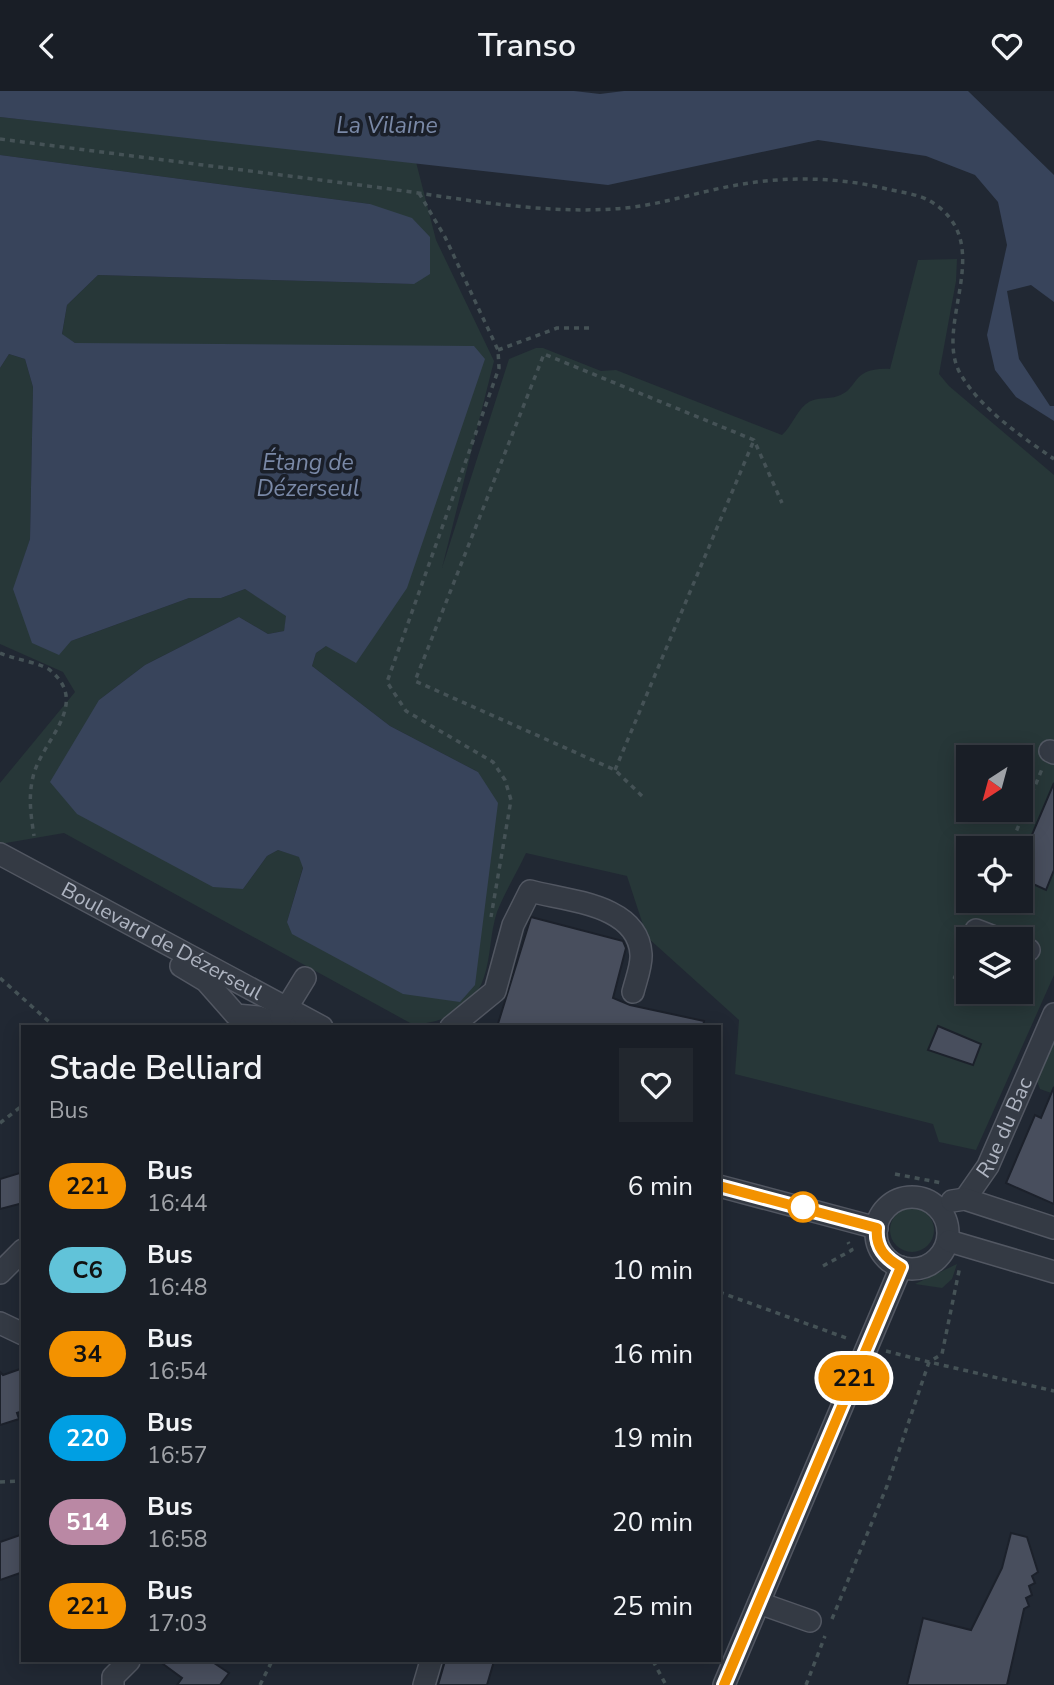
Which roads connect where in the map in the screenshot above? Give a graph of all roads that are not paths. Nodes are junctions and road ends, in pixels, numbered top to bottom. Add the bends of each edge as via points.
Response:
1 (0, 854) edge
2 (305, 978) dead end
3 (633, 992) dead end
4 (1054, 1014) edge
5 (233, 1021) edge
6 (281, 1021) edge
7 (308, 1025) edge
8 (453, 1025) edge
9 (721, 1187) edge
10 (965, 1199) junction
11 (937, 1207) junction
12 (877, 1228) junction
13 (1054, 1228) edge
14 (949, 1241) junction
15 (21, 1252) edge
16 (901, 1267) junction
17 (1054, 1272) edge
18 (0, 1273) edge
19 (0, 1323) edge
20 (21, 1333) edge
21 (759, 1602) junction
22 (822, 1625) road end
23 (128, 1662) edge
24 (431, 1662) edge
25 (113, 1681) edge
26 (424, 1685) edge
27 (724, 1685) edge

1 - 5 street, Boulevard de Dézerseul via 206,981
1 - 6 street, Boulevard de Dézerseul
2 - 6 street
3 - 8 street via 642,955 637,935 624,919 530,891 513,925 495,991
4 - 10 street, Rue du Bac via 988,1166
5 - 6 street, Boulevard de Dézerseul
6 - 7 street, Boulevard de Dézerseul
9 - 12 street
10 - 11 street
10 - 13 street
11 - 12 street via 925,1199 902,1199 883,1212
11 - 14 street via 945,1217
12 - 16 street via 880,1249
14 - 16 street via 943,1253 924,1268
14 - 17 street
15 - 18 street
16 - 21 street
19 - 20 street
21 - 22 street
21 - 27 street
23 - 25 street
24 - 26 street

